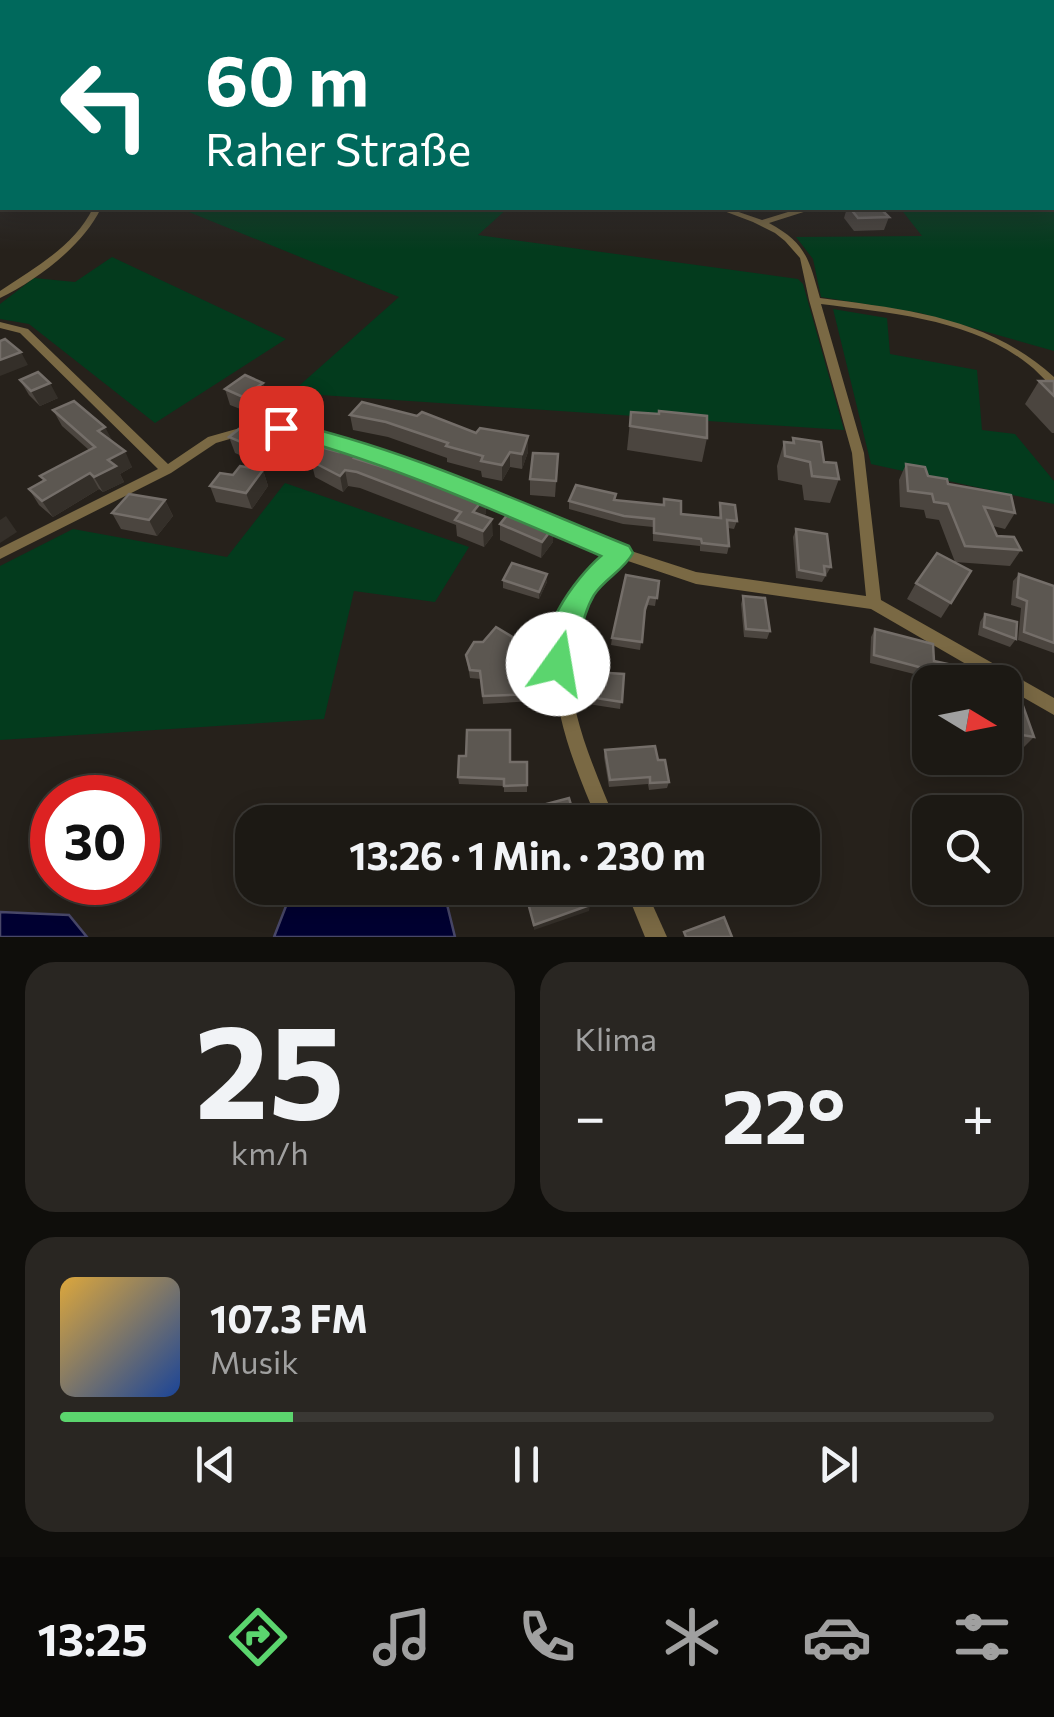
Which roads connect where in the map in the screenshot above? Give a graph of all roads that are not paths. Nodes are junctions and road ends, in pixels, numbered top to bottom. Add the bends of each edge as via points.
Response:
1 (97, 210) edge
2 (726, 210) edge
3 (802, 210) edge
4 (763, 222) junction
5 (0, 295) edge
6 (814, 300) junction
7 (0, 325) edge
8 (1054, 383) edge
9 (166, 470) junction
10 (620, 553) junction
11 (0, 554) edge
12 (874, 603) junction
13 (1054, 707) edge
14 (600, 805) edge
15 (642, 905) edge
16 (656, 937) edge

1 - 5 street via 76,240
2 - 4 street
3 - 4 street
4 - 6 street via 799,250
6 - 8 street via 984,334 1018,349
6 - 12 street via 858,453
7 - 9 street via 24,332
9 - 10 street via 212,440 281,428 428,474
9 - 11 street
10 - 12 street via 696,578
10 - 14 street via 574,607 558,664 575,746
12 - 13 street
15 - 16 street

